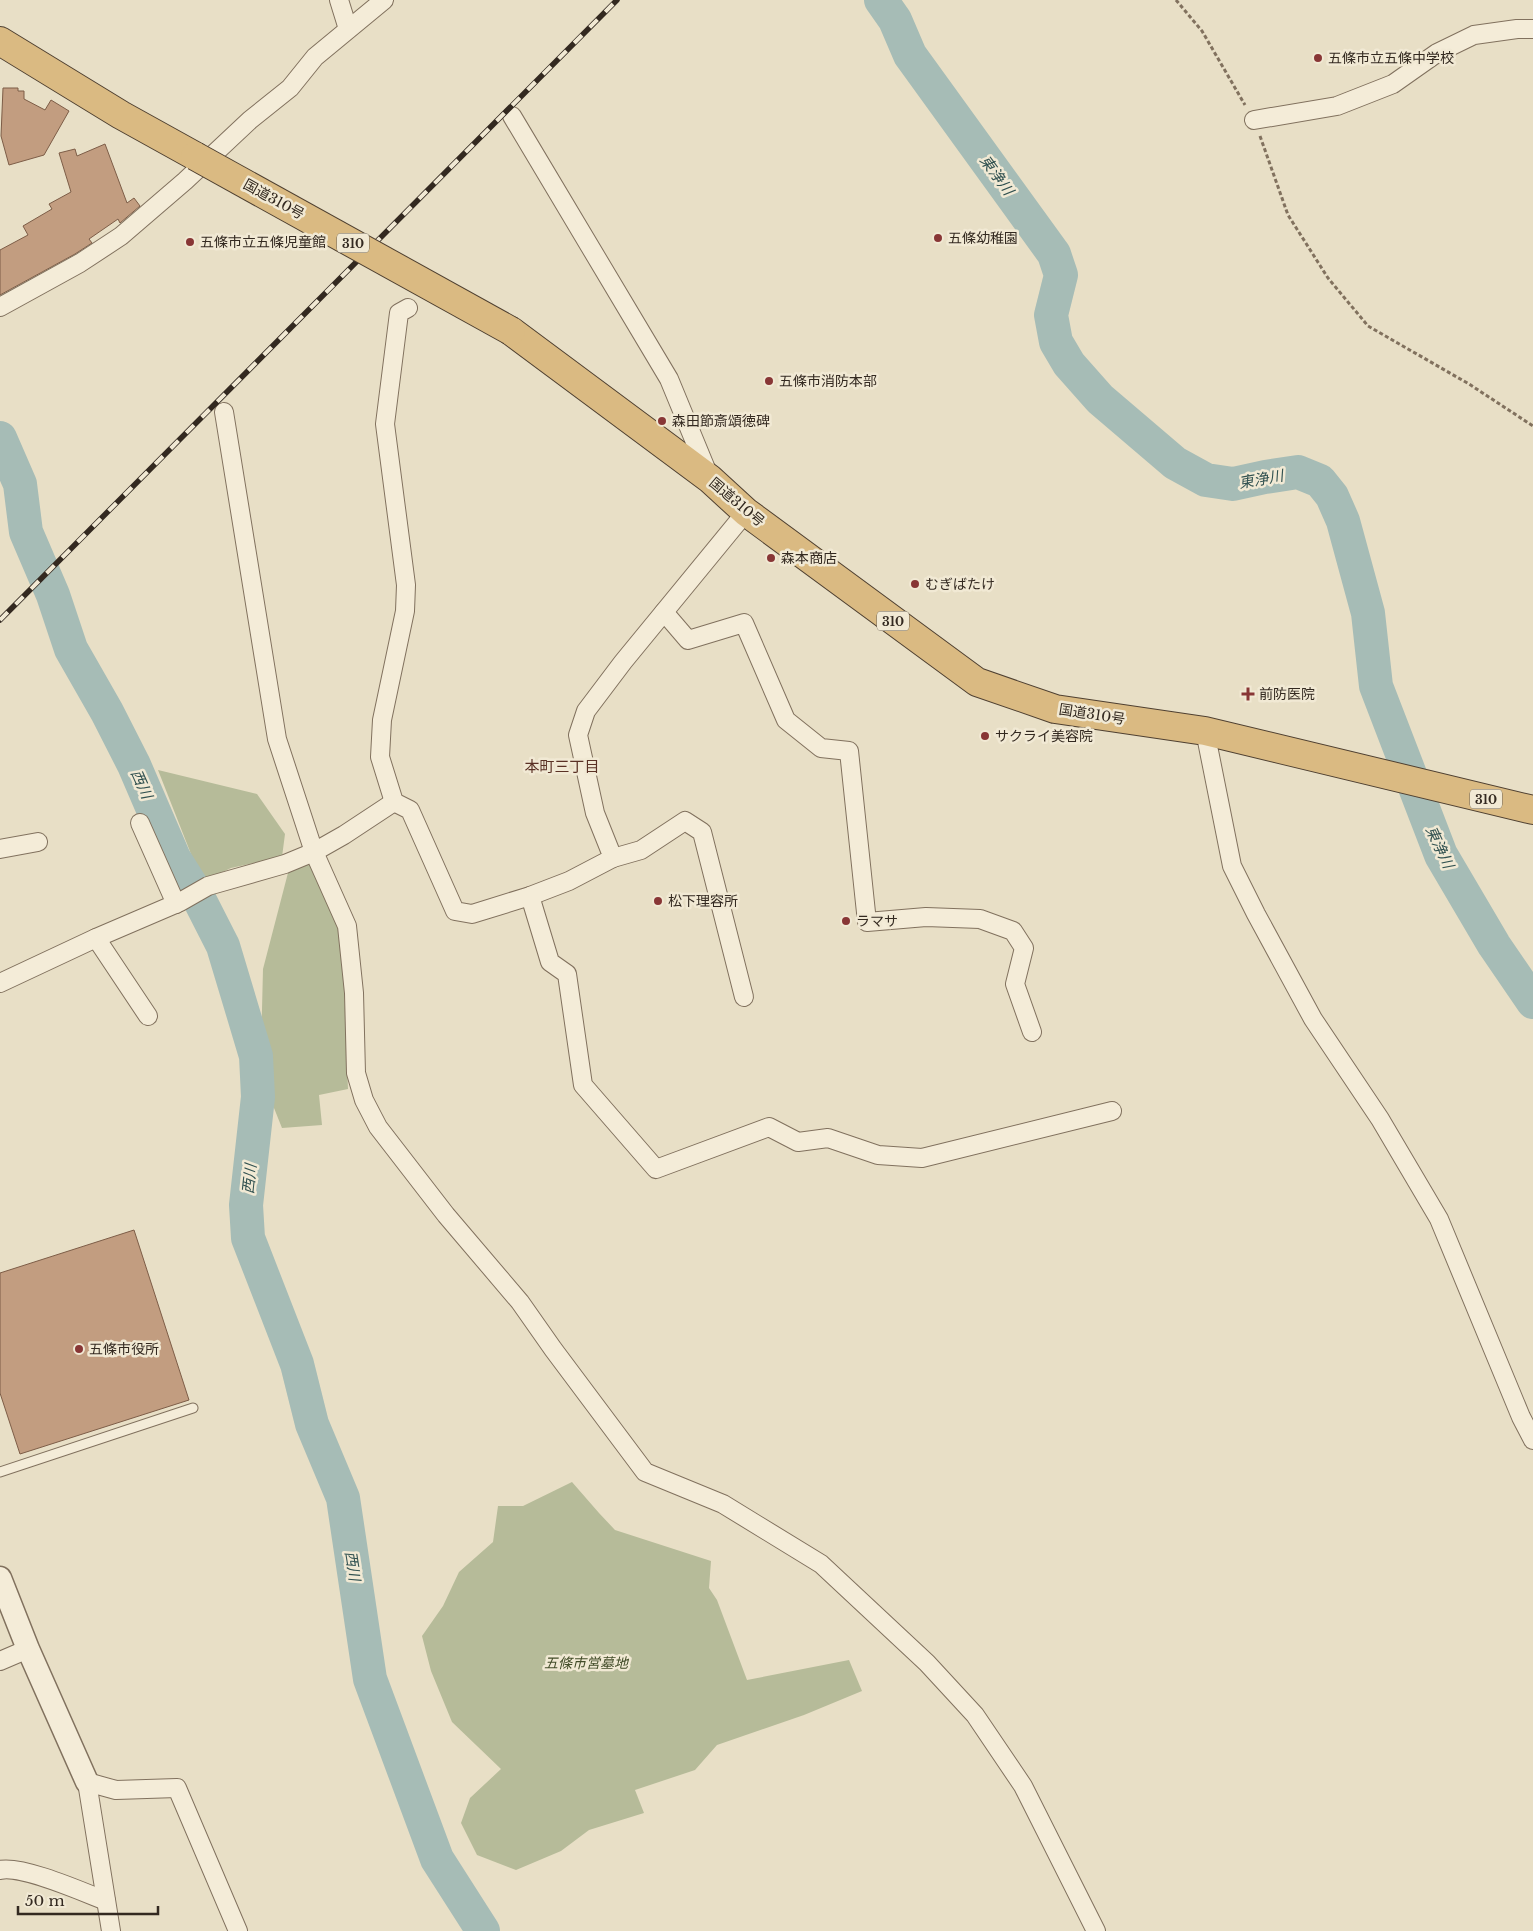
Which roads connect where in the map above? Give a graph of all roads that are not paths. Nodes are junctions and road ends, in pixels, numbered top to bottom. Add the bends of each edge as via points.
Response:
1 (339, 0) edge
2 (384, 0) edge
3 (348, 29) junction
4 (1533, 29) edge
5 (0, 41) edge
6 (512, 116) dead end
7 (1254, 120) road end
8 (0, 307) edge
9 (408, 308) dead end
10 (224, 412) dead end
11 (710, 479) junction
12 (746, 512) junction
13 (664, 612) junction
14 (1205, 731) junction
15 (394, 802) junction
16 (1533, 810) edge
17 (140, 823) dead end
18 (38, 842) dead end
19 (0, 849) edge
20 (314, 852) junction
21 (613, 858) junction
22 (530, 896) junction
23 (178, 903) junction
24 (96, 938) junction
25 (0, 983) edge
26 (744, 997) dead end
27 (148, 1016) dead end
28 (1032, 1032) dead end
29 (1112, 1111) dead end
30 (193, 1408) dead end
31 (1533, 1440) edge
32 (0, 1472) edge
33 (0, 1578) edge
34 (28, 1649) junction
35 (0, 1661) edge
36 (87, 1782) junction
37 (0, 1870) edge
38 (106, 1901) junction
39 (111, 1931) edge
40 (238, 1931) edge
41 (1096, 1931) edge

1 - 3 street
2 - 3 street
3 - 8 street via 314,58 290,88 121,236 80,264
4 - 7 street via 1474,35 1437,53 1392,84 1337,106
5 - 11 highway, 国道310号 / 310, bridge via 121,115 511,331
6 - 11 street via 669,379
9 - 15 street via 399,312 385,424 406,585 406,611 382,720 380,757
10 - 20 street via 276,739
11 - 12 highway, 国道310号 / 310
12 - 13 street
12 - 14 highway, 国道310号 / 310 via 977,682 1055,708
13 - 21 street via 586,711 578,736 595,813
13 - 28 street via 688,640 744,623 786,720 821,748 849,752 867,922 926,917 980,919 1013,931 1024,948 1015,984
14 - 16 highway, 国道310号 / 310
14 - 31 street via 1232,866 1313,1019 1380,1119 1439,1219
15 - 20 street
15 - 22 street via 410,810 456,911 472,914
17 - 23 street
18 - 19 street
20 - 23 street via 285,864 208,886
20 - 41 street via 347,926 354,993 356,1073 364,1100 378,1127 446,1215 520,1302 645,1472 723,1504 821,1564 927,1663 976,1715 1023,1786
21 - 22 street via 569,881
21 - 26 street via 641,850 685,821 702,832
22 - 29 street via 550,962 567,974 583,1085 656,1169 769,1127 798,1142 828,1138 878,1155 922,1158
23 - 24 street
24 - 25 street
24 - 27 street
30 - 32 lane
33 - 34 street
34 - 35 street
34 - 36 street
36 - 38 street
36 - 40 street via 116,1790 177,1788
37 - 38 street via 7,1868 35,1875
38 - 39 street

